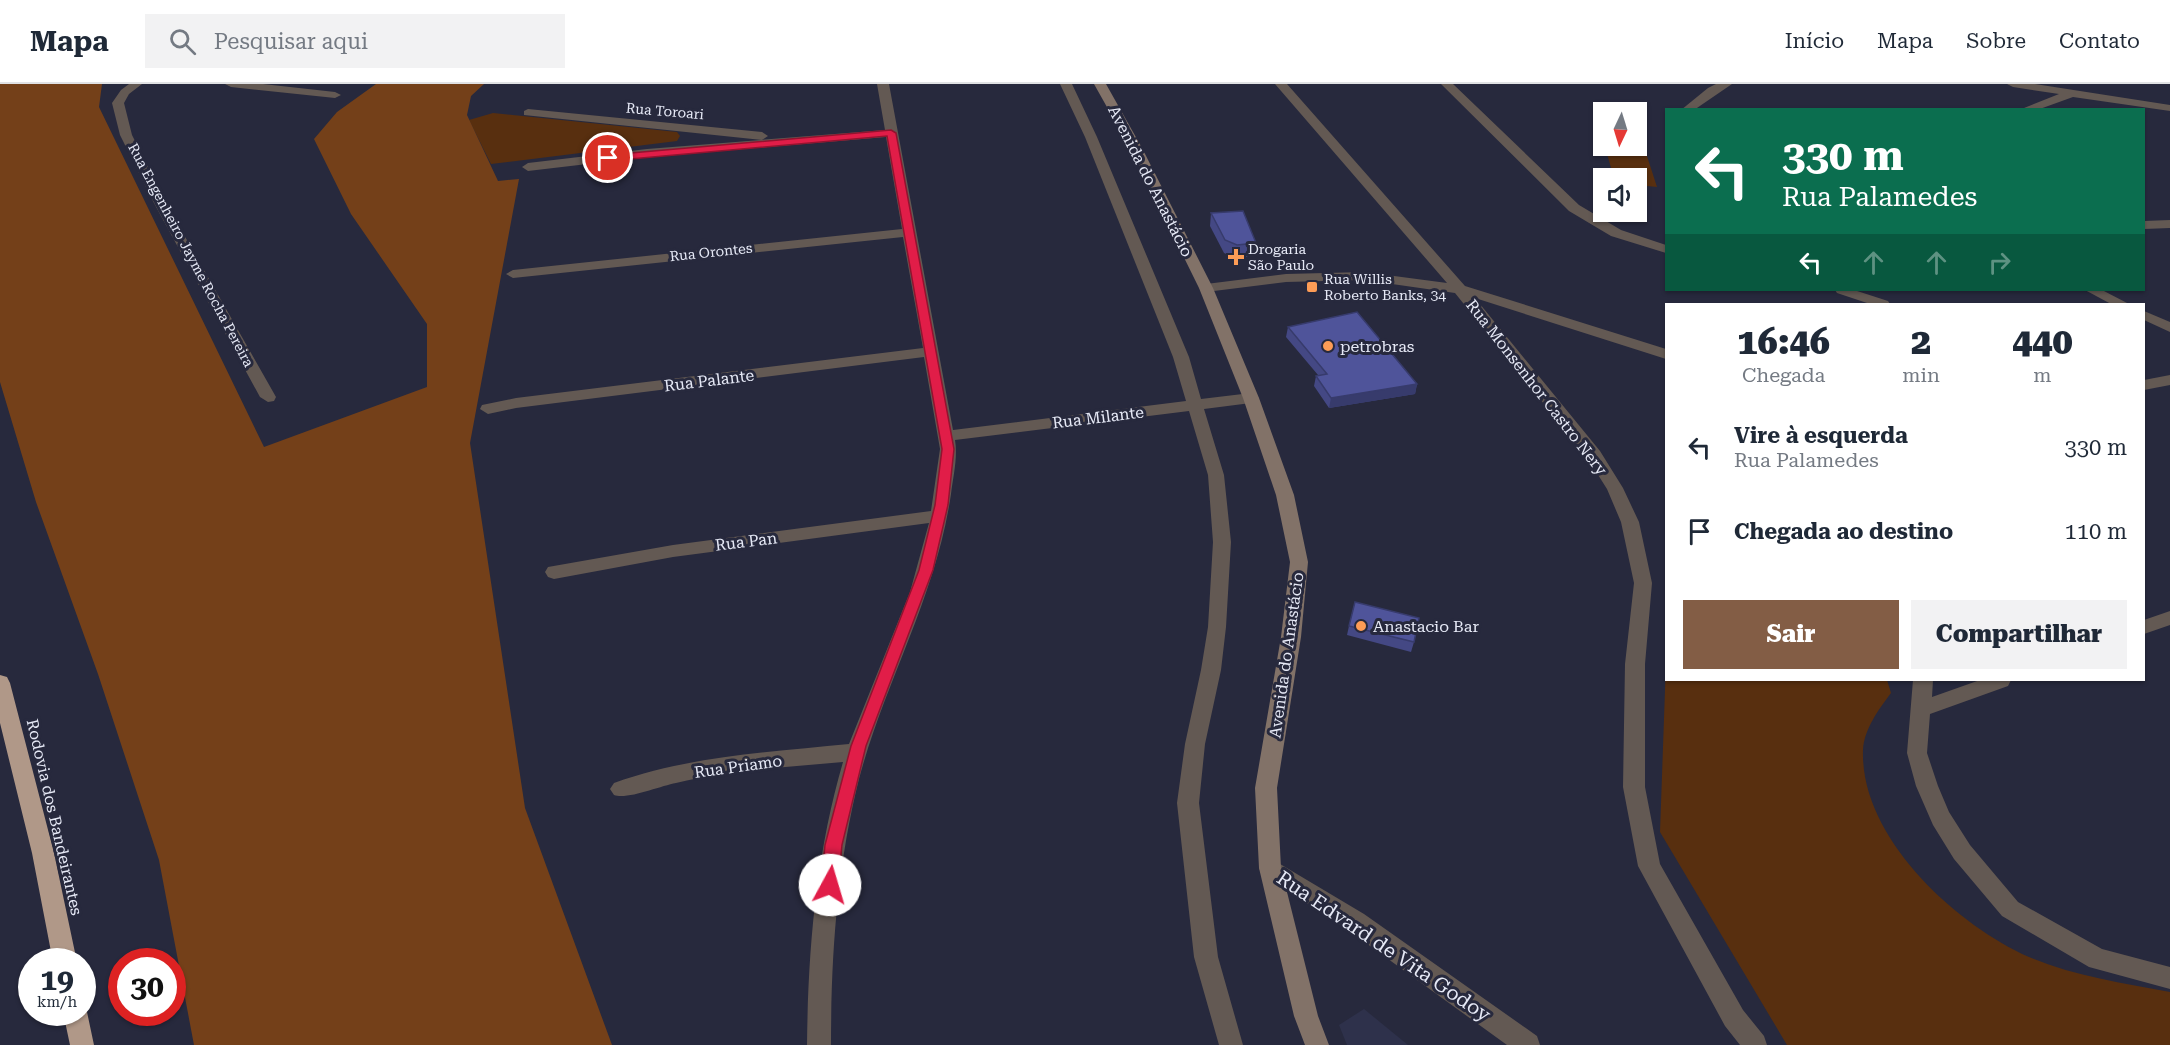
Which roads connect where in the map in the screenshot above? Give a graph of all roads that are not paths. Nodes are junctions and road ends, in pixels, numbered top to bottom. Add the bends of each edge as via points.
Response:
1 (136, 84) edge
2 (231, 84) edge
3 (883, 84) edge
4 (1066, 84) edge
5 (1100, 84) edge
6 (1281, 84) edge
7 (1726, 84) edge
8 (2013, 84) edge
9 (1456, 88) edge
10 (2072, 89) edge
11 (335, 95) dead end
12 (1689, 108) edge
13 (2029, 108) edge
14 (2170, 108) edge
15 (528, 113) dead end
16 (891, 133) junction
17 (800, 140) junction
18 (528, 167) dead end
19 (2170, 218) edge
20 (2170, 224) edge
21 (2149, 225) edge
22 (909, 232) junction
23 (1665, 249) edge
24 (513, 274) dead end
25 (1206, 288) junction
26 (1460, 289) junction
27 (1845, 291) edge
28 (2094, 291) edge
29 (1880, 303) edge
30 (2120, 303) edge
31 (2145, 316) edge
32 (2170, 328) edge
33 (930, 352) junction
34 (1665, 354) edge
35 (2170, 380) edge
36 (2145, 385) edge
37 (268, 397) dead end
38 (1251, 398) junction
39 (1195, 405) junction
40 (488, 409) dead end
41 (945, 436) junction
42 (939, 516) junction
43 (554, 572) dead end
44 (2170, 618) edge
45 (2145, 627) edge
46 (1923, 681) edge
47 (1998, 681) edge
48 (0, 683) edge
49 (1922, 709) junction
50 (857, 752) junction
51 (621, 789) dead end
52 (1270, 868) junction
53 (62, 948) edge
54 (2170, 978) edge
55 (78, 1026) edge
56 (82, 1045) edge
57 (819, 1045) edge
58 (1231, 1045) edge
59 (1317, 1045) edge
60 (1528, 1045) edge
61 (1755, 1045) edge

1 - 37 street, Rua Engenheiro Jayme Rocha Pereira via 118,103 126,135
2 - 11 street
3 - 16 street
4 - 39 street, Avenida do Anastácio via 1181,357
5 - 25 main road, Avenida do Anastácio
6 - 26 street, Rua Monsenhor Castro Nery
7 - 12 street
8 - 10 street
9 - 23 street via 1574,208 1616,234
10 - 13 street
10 - 14 street
15 - 17 street, Rua Toroari
16 - 17 street
16 - 22 street
17 - 18 street
19 - 21 street
20 - 21 street
22 - 24 street, Rua Orontes
22 - 33 street
25 - 26 street via 1286,278 1364,276
25 - 38 main road, Avenida do Anastácio
26 - 34 street
26 - 61 street, Rua Monsenhor Castro Nery via 1594,455 1630,522 1643,583 1635,664 1634,787 1649,866 1734,1018
27 - 29 street
28 - 30 street
31 - 32 street
33 - 40 street, Rua Palante
33 - 41 street
35 - 36 street
38 - 39 street, Rua Milante
38 - 52 main road, Avenida do Anastácio via 1285,495 1299,562 1266,788
39 - 41 street, Rua Milante
39 - 58 street, Avenida do Anastácio via 1216,475 1222,542 1217,627 1188,803 1206,957
41 - 42 street via 948,449
42 - 43 street, Rua Pan via 673,551
42 - 50 street via 926,570
44 - 45 street
46 - 49 street
47 - 49 street
48 - 53 highway, Rodovia dos Bandeirantes via 44,853
49 - 54 street via 1917,753 1941,818 1962,852 2010,909 2097,959
50 - 51 street, Rua Priamo via 730,766 649,780
50 - 57 street via 834,845
52 - 59 main road, Avenida do Anastácio via 1306,1016
52 - 60 street, Rua Edvard de Vita Godoy via 1356,922
55 - 56 highway

